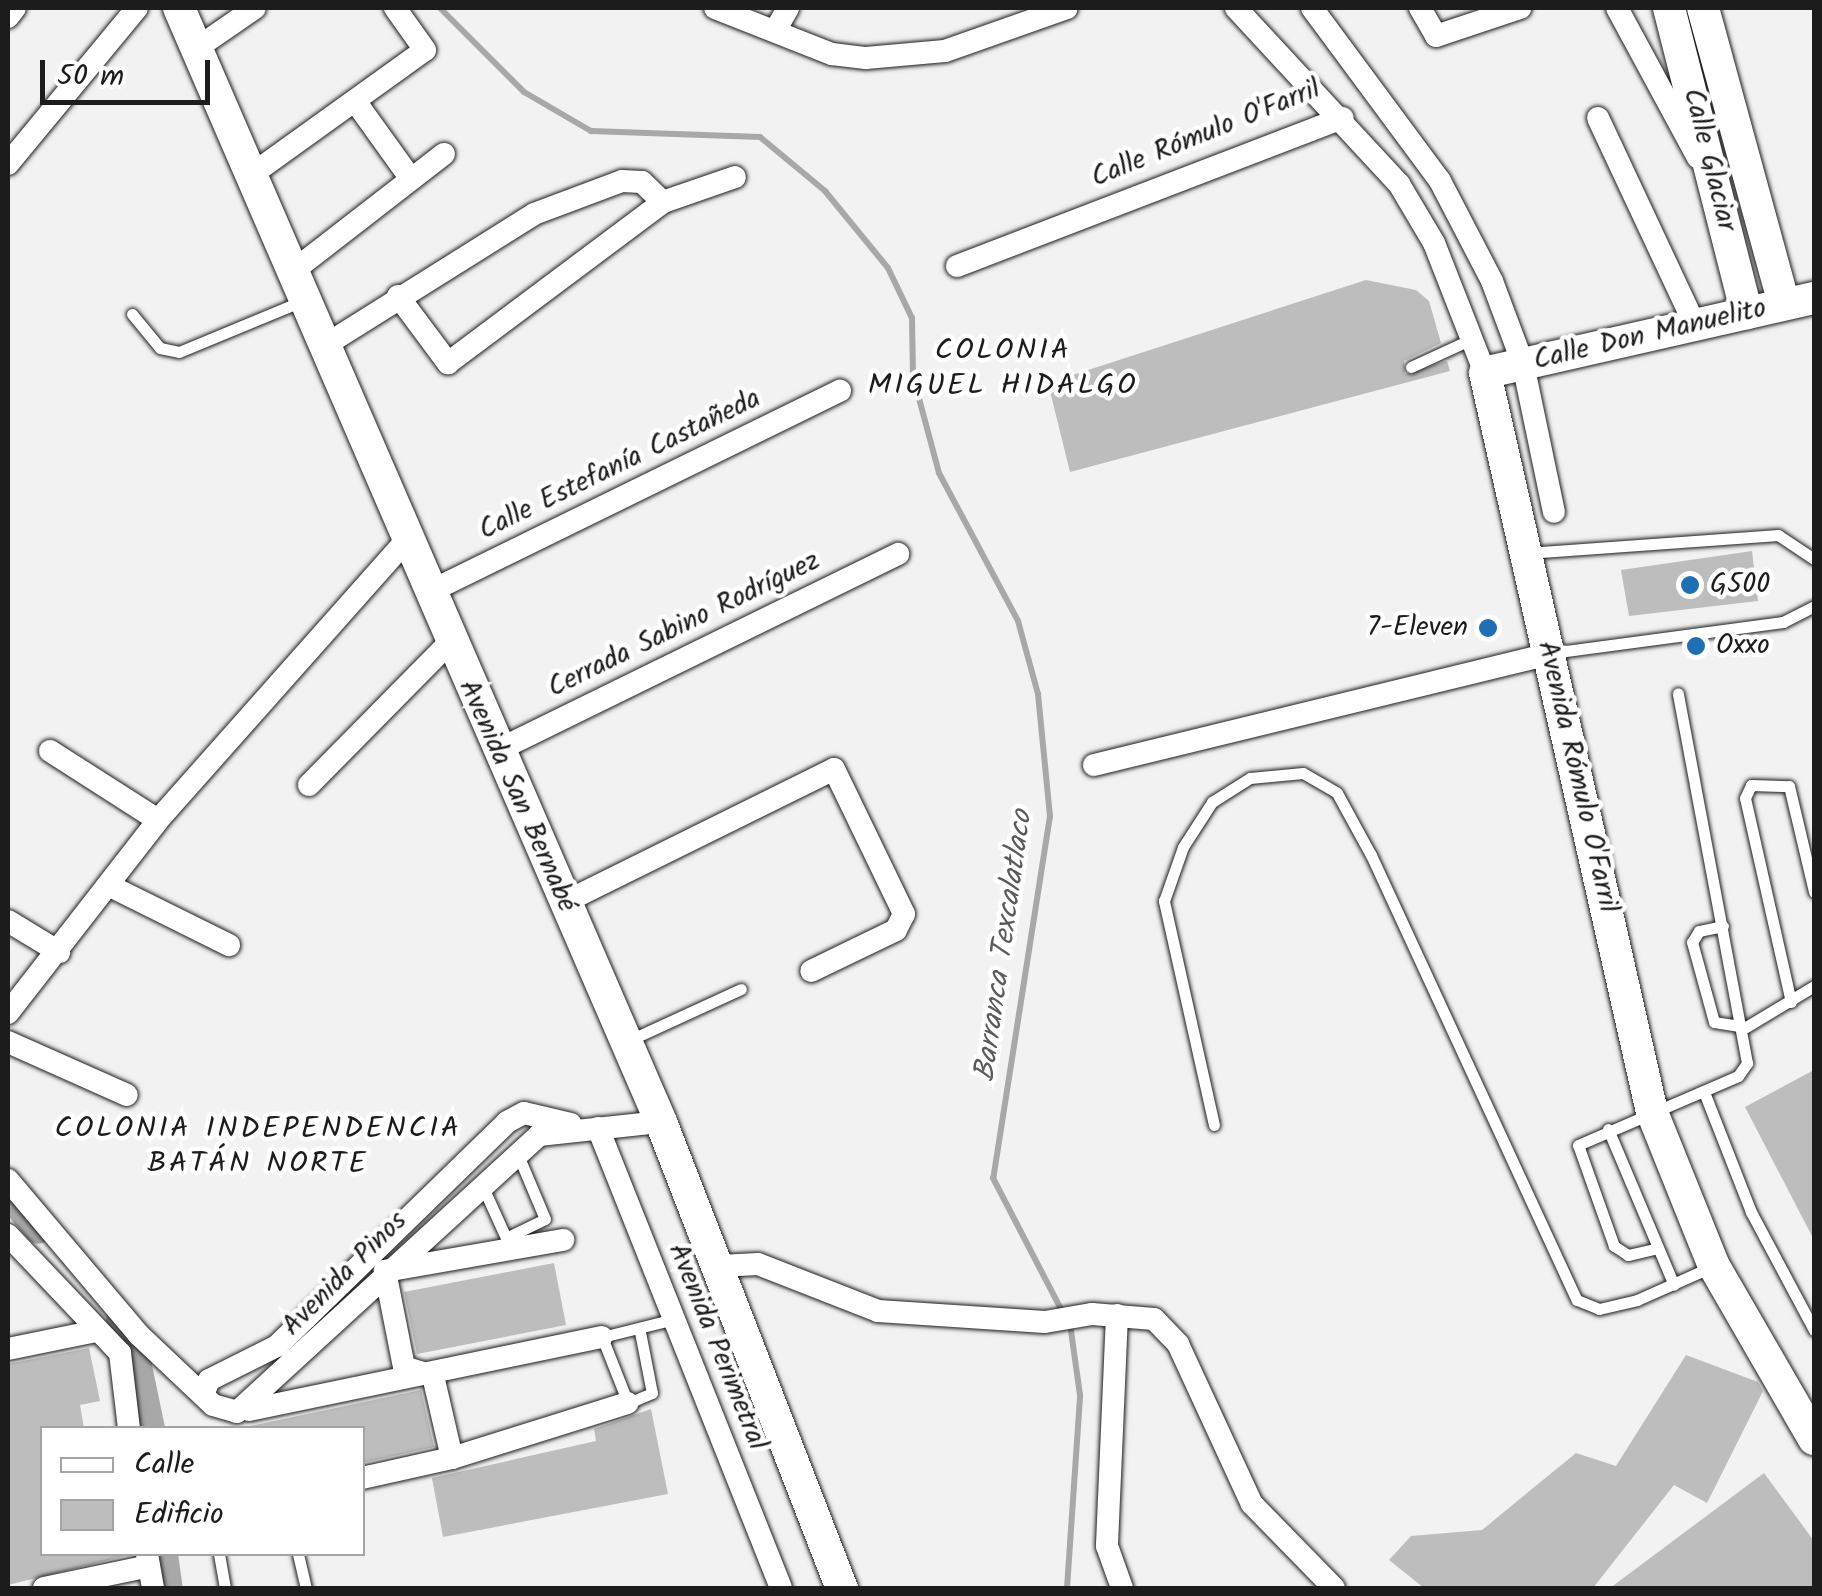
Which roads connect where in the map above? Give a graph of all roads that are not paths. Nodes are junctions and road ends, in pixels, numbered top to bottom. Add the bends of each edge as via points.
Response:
1 (15, 8) edge
2 (136, 8) edge
3 (180, 8) edge
4 (255, 8) edge
5 (395, 8) edge
6 (714, 8) edge
7 (788, 8) edge
8 (1236, 8) edge
9 (1312, 8) edge
10 (1420, 8) edge
11 (1520, 8) edge
12 (1617, 8) edge
13 (1669, 8) edge
14 (1702, 8) edge
15 (1056, 9) edge
16 (8, 16) edge
17 (776, 30) junction
18 (197, 48) junction
19 (355, 101) junction
20 (1343, 118) junction
21 (1598, 118) dead end
22 (444, 154) dead end
23 (8, 164) edge
24 (251, 175) junction
25 (736, 177) dead end
26 (1710, 178) junction
27 (411, 179) junction
28 (663, 202) junction
29 (957, 266) dead end
30 (300, 285) junction
31 (398, 296) junction
32 (1805, 302) edge
33 (1747, 313) junction
34 (132, 314) dead end
35 (1695, 324) junction
36 (1474, 338) junction
37 (326, 344) junction
38 (1523, 364) junction
39 (1411, 368) dead end
40 (1485, 374) junction
41 (840, 391) dead end
42 (1554, 512) dead end
43 (406, 540) junction
44 (1527, 553) junction
45 (898, 554) dead end
46 (1814, 559) edge
47 (427, 594) junction
48 (1814, 606) edge
49 (449, 643) junction
50 (1548, 654) junction
51 (1678, 693) dead end
52 (50, 751) dead end
53 (496, 751) junction
54 (1094, 765) dead end
55 (309, 785) dead end
56 (158, 820) junction
57 (110, 886) junction
58 (1814, 892) edge
59 (565, 902) junction
60 (8, 920) edge
61 (1722, 926) junction
62 (229, 945) dead end
63 (59, 952) junction
64 (811, 972) dead end
65 (1814, 986) edge
66 (741, 989) dead end
67 (1791, 1002) junction
68 (8, 1013) edge
69 (1746, 1027) junction
70 (8, 1042) edge
71 (626, 1042) junction
72 (1704, 1092) junction
73 (127, 1094) dead end
74 (1652, 1112) junction
75 (661, 1122) junction
76 (1214, 1124) dead end
77 (587, 1127) junction
78 (1608, 1129) junction
79 (518, 1152) junction
80 (8, 1180) edge
81 (482, 1185) junction
82 (8, 1235) edge
83 (564, 1240) dead end
84 (1654, 1248) junction
85 (18, 1262) edge
86 (720, 1266) junction
87 (1714, 1266) junction
88 (385, 1272) junction
89 (1674, 1286) junction
90 (1117, 1315) junction
91 (674, 1319) junction
92 (96, 1330) junction
93 (1814, 1330) edge
94 (640, 1332) junction
95 (602, 1338) junction
96 (8, 1349) edge
97 (433, 1376) junction
98 (628, 1402) junction
99 (245, 1410) junction
100 (215, 1411) edge
101 (129, 1426) edge
102 (1814, 1439) edge
103 (452, 1458) junction
104 (365, 1477) edge
105 (219, 1556) edge
106 (298, 1556) edge
107 (150, 1569) edge
108 (44, 1588) edge
109 (224, 1588) edge
110 (306, 1588) edge
111 (781, 1588) edge
112 (842, 1588) edge
113 (1122, 1588) edge
114 (1334, 1588) edge

1 - 16 street
2 - 23 street
3 - 18 street, Avenida San Bernabé
4 - 18 street
5 - 19 street via 424,50
6 - 17 street
7 - 17 street
8 - 20 street, Calle Rómulo O'Farril
9 - 38 street via 1440,181
10 - 11 street via 1436,36
12 - 26 street
13 - 26 street, Calle Glaciar
14 - 32 street, Calle Glaciar
15 - 17 street via 945,51 883,57 832,54
18 - 24 street, Avenida San Bernabé
19 - 24 street
19 - 27 street
20 - 29 street, Calle Rómulo O'Farril
20 - 36 street, Avenida Rómulo O'Farril via 1399,184 1434,242
21 - 35 street
22 - 27 street
24 - 30 street, Avenida San Bernabé
25 - 28 street
26 - 33 street, Calle Glaciar
27 - 30 street
28 - 31 street via 642,182 593,189 483,241
28 - 31 street via 454,361 442,362
30 - 34 lane via 179,352 160,348
30 - 37 street, Avenida San Bernabé
31 - 37 street
32 - 33 street, Calle Don Manuelito
33 - 35 street, Calle Don Manuelito
35 - 38 street, Calle Don Manuelito
36 - 39 lane
36 - 40 street, Avenida Rómulo O'Farril
37 - 43 street, Avenida San Bernabé
38 - 40 street, Calle Don Manuelito
38 - 42 street
40 - 44 street, Avenida Rómulo O'Farril
41 - 47 street, Calle Estefanía Castañeda
43 - 47 street, Avenida San Bernabé
43 - 56 street
44 - 46 lane via 1778,536
44 - 50 street, Avenida Rómulo O'Farril
45 - 53 street, Cerrada Sabino Rodríguez
47 - 49 street, Avenida San Bernabé
48 - 50 lane via 1783,622
49 - 53 street, Avenida San Bernabé
49 - 55 street
50 - 54 street
50 - 74 street, Avenida Rómulo O'Farril
51 - 61 lane
52 - 56 street
53 - 59 street, Avenida San Bernabé
56 - 57 street
57 - 62 street
57 - 63 street
58 - 67 lane via 1789,786 1751,785 1745,798
59 - 64 street via 834,770 904,914 896,930
59 - 71 street, Avenida San Bernabé
60 - 63 street
61 - 69 lane
61 - 69 lane via 1693,934 1709,1018
63 - 68 street
65 - 67 lane
66 - 71 lane
67 - 69 lane
69 - 72 lane via 1744,1069
70 - 73 street
71 - 75 street, Avenida San Bernabé
72 - 74 lane
72 - 93 lane via 1751,1212
74 - 78 lane
74 - 87 street, Avenida Rómulo O'Farril
75 - 77 street, Avenida Pinos
75 - 86 street, Avenida San Bernabé
76 - 89 lane via 1164,901 1183,847 1212,802 1250,778 1303,773 1336,793 1372,855 1577,1300 1600,1309
77 - 79 street, Avenida Pinos via 549,1130
77 - 91 street, Avenida Perimetral
77 - 100 street, Avenida Pinos via 545,1114 507,1122 277,1346 209,1380
78 - 84 lane
78 - 84 lane via 1578,1145 1614,1246 1628,1255
79 - 81 street, Avenida Pinos
79 - 81 lane via 545,1219 506,1238
80 - 100 street via 138,1334
81 - 88 street, Avenida Pinos
82 - 85 street
83 - 88 street
84 - 89 lane
85 - 92 street
86 - 90 street via 758,1264 878,1311 1045,1322
86 - 112 street, Avenida San Bernabé
87 - 89 lane
87 - 102 street, Avenida Rómulo O'Farril
88 - 97 street via 404,1367
88 - 99 street, Avenida Pinos
90 - 113 street via 1107,1546
90 - 114 street via 1167,1327 1252,1504
91 - 94 lane
91 - 111 street, Avenida Perimetral
92 - 96 street
92 - 101 street via 120,1353
94 - 95 lane
94 - 98 lane via 652,1393
95 - 97 street
95 - 98 lane
97 - 99 street
97 - 103 street
98 - 103 street
99 - 100 street
103 - 104 street
105 - 109 lane
106 - 110 lane
107 - 108 street

